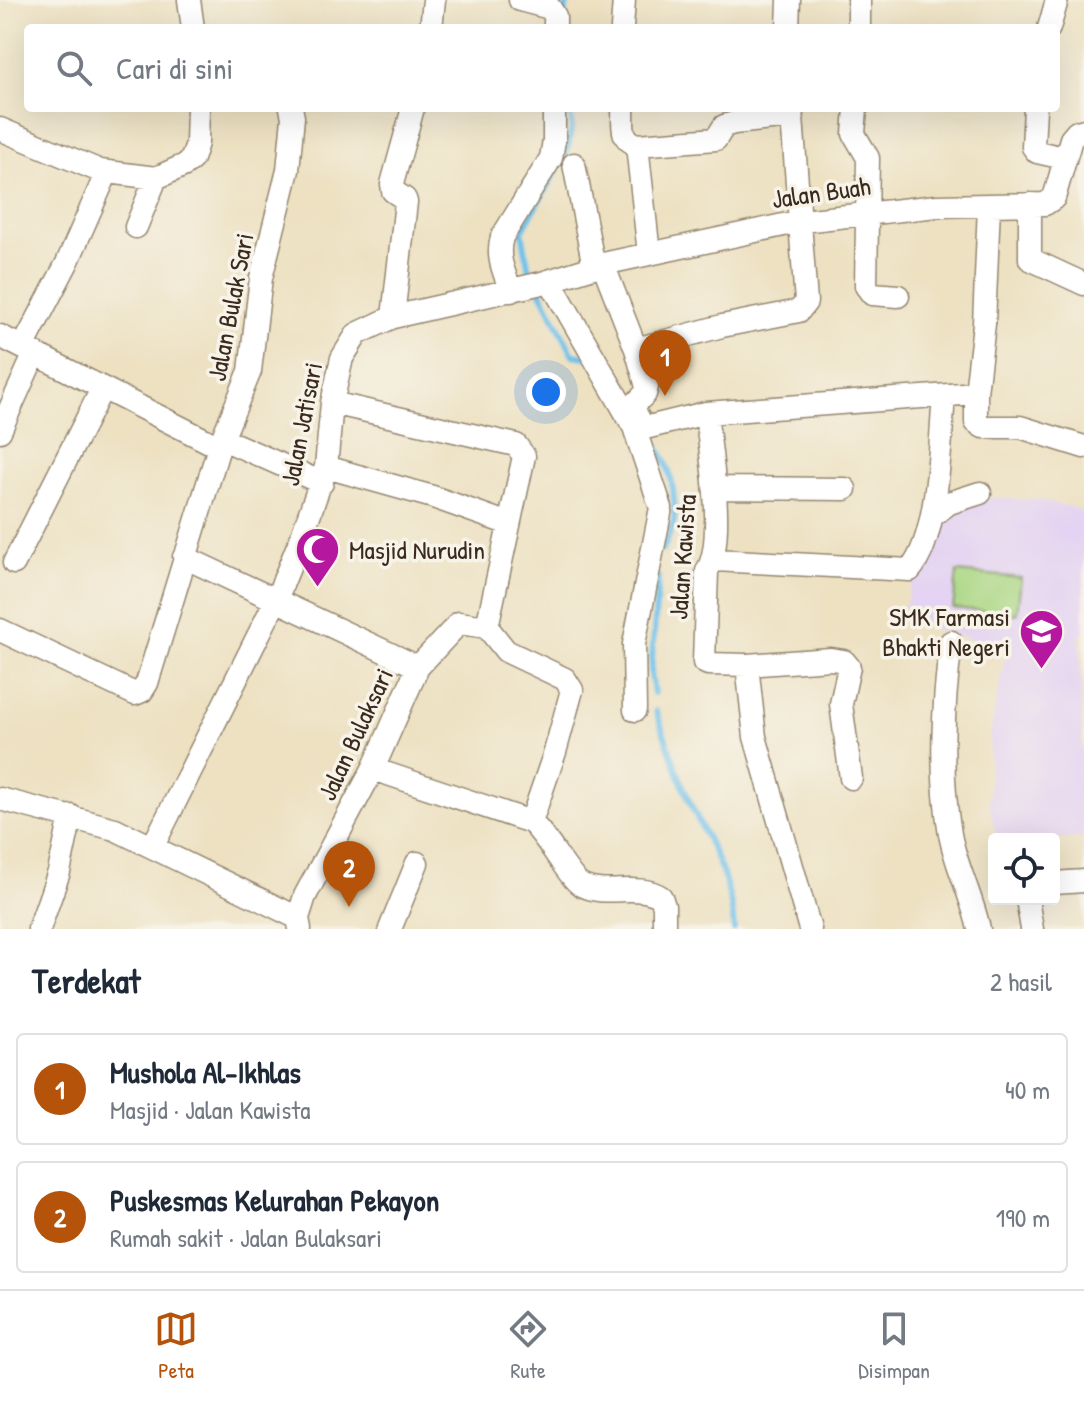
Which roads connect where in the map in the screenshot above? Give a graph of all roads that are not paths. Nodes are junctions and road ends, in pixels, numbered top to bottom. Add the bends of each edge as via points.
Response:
1 (189, 0) edge
2 (434, 0) edge
3 (520, 0) edge
4 (624, 0) edge
5 (789, 0) edge
6 (859, 0) edge
7 (1057, 0) edge
8 (192, 24) edge
9 (431, 24) edge
10 (555, 24) edge
11 (622, 24) edge
12 (788, 24) edge
13 (859, 24) edge
14 (1050, 24) edge
15 (198, 112) edge
16 (292, 112) edge
17 (412, 112) edge
18 (554, 112) edge
19 (623, 112) edge
20 (856, 112) edge
21 (1035, 112) edge
22 (790, 113) edge
23 (0, 129) edge
24 (1084, 130) edge
25 (637, 145) junction
26 (1064, 158) junction
27 (574, 164) dead end
28 (107, 172) junction
29 (156, 178) junction
30 (1030, 204) junction
31 (989, 206) junction
32 (867, 212) junction
33 (802, 221) junction
34 (136, 227) dead end
35 (649, 254) junction
36 (598, 265) junction
37 (1084, 284) edge
38 (532, 286) junction
39 (898, 296) dead end
40 (393, 317) junction
41 (0, 336) edge
42 (636, 349) junction
43 (29, 350) junction
44 (102, 389) junction
45 (976, 393) junction
46 (944, 396) junction
47 (332, 403) junction
48 (706, 413) junction
49 (0, 431) edge
50 (221, 443) junction
51 (1084, 447) edge
52 (324, 475) junction
53 (715, 488) junction
54 (845, 489) dead end
55 (980, 493) dead end
56 (932, 516) junction
57 (509, 524) junction
58 (184, 557) junction
59 (714, 560) junction
60 (14, 563) dead end
61 (276, 600) junction
62 (487, 627) junction
63 (0, 630) edge
64 (951, 642) dead end
65 (747, 665) junction
66 (418, 667) junction
67 (635, 710) dead end
68 (373, 769) junction
69 (851, 778) dead end
70 (0, 799) edge
71 (71, 816) junction
72 (531, 822) junction
73 (153, 846) junction
74 (417, 863) dead end
75 (1084, 881) edge
76 (1060, 883) edge
77 (1028, 905) edge
78 (299, 923) edge
79 (39, 929) edge
80 (390, 929) edge
81 (664, 929) edge
82 (810, 929) edge
83 (979, 929) edge
84 (1032, 929) edge

1 - 8 street
2 - 9 street
3 - 10 street via 550,8
4 - 11 street
5 - 12 street
6 - 13 street
7 - 14 street
15 - 29 street via 192,159
16 - 50 street, Jalan Bulak Sari via 288,170 261,278 254,353
17 - 40 street via 392,184 406,202
18 - 38 street via 551,158 499,247 500,260
19 - 25 street via 625,137
20 - 32 street via 854,134 868,158
21 - 26 street via 1033,147
22 - 25 street via 724,126 716,139
22 - 33 street
23 - 28 street
24 - 26 street via 1073,136
25 - 35 street
26 - 30 street via 1052,200
27 - 36 street
28 - 29 street
28 - 43 street
29 - 34 street
30 - 31 street, Jalan Buah
30 - 37 street via 1030,259
31 - 32 street, Jalan Buah
31 - 45 street
32 - 33 street, Jalan Buah
32 - 39 street via 867,289
33 - 35 street, Jalan Buah
33 - 42 street via 807,296 799,311
35 - 36 street, Jalan Buah
36 - 38 street, Jalan Buah
36 - 42 street
38 - 40 street, Jalan Jatisari
38 - 67 street via 634,427 661,508 634,644
40 - 47 street, Jalan Jatisari via 351,339
41 - 43 street
42 - 48 street via 647,391 632,407 642,425
43 - 44 street
43 - 49 street
44 - 50 street
44 - 60 street
45 - 46 street
45 - 51 street via 979,425 1020,427
46 - 48 street
46 - 56 street
47 - 52 street, Jalan Jatisari
47 - 57 street via 521,448 524,456
48 - 53 street, Jalan Kawista
50 - 52 street
50 - 58 street, Jalan Bulak Sari
52 - 57 street via 433,497
52 - 61 street, Jalan Jatisari
53 - 54 street
53 - 59 street, Jalan Kawista
55 - 56 street via 949,503
56 - 59 street via 915,564 907,571
57 - 62 street
58 - 61 street, Jalan Bulaksari
58 - 63 street, Jalan Bulak Sari via 158,654 138,694
59 - 65 street, Jalan Kawista via 707,571 704,662
61 - 66 street, Jalan Bulaksari
61 - 73 street, Jalan Jatisari
62 - 66 street via 459,623
62 - 72 street via 506,651 565,679 572,690
64 - 83 street via 943,701 950,833
65 - 69 street via 844,661 849,667 841,704
65 - 82 street via 755,737
66 - 68 street, Jalan Bulaksari
68 - 72 street
68 - 78 street, Jalan Bulaksari via 305,896
70 - 71 street
71 - 73 street
71 - 79 street
72 - 81 street via 578,883 661,897
73 - 78 street
74 - 80 street
75 - 76 street
77 - 84 street

